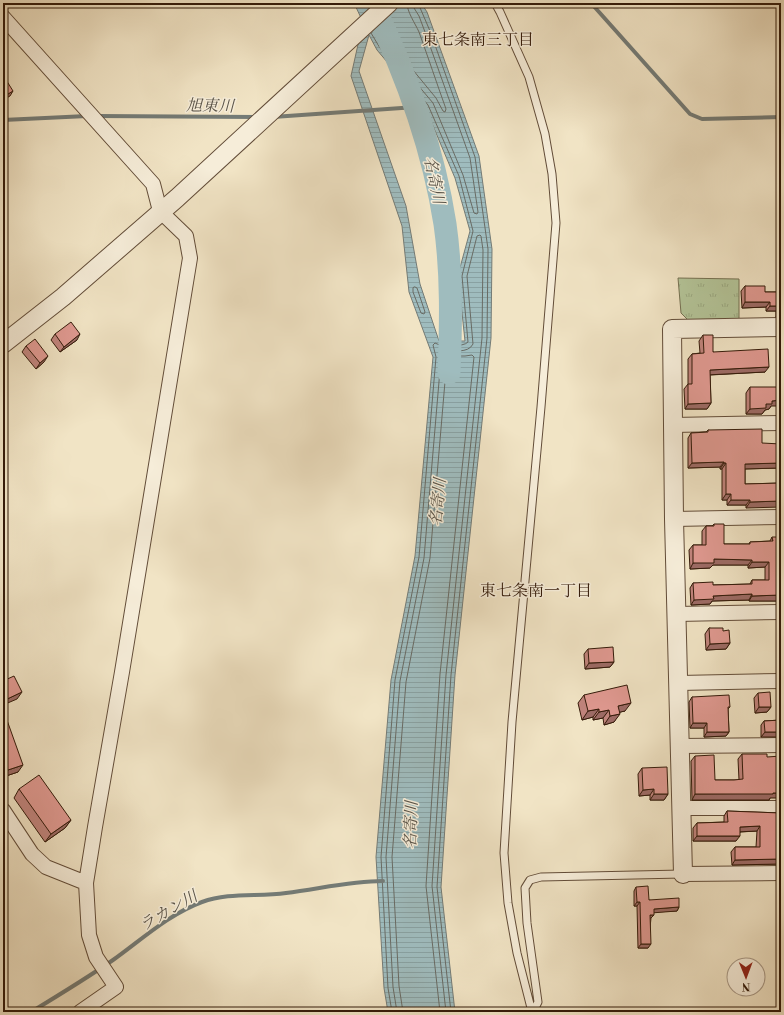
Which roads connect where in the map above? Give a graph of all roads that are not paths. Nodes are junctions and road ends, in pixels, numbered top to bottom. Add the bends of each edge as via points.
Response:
1 (389, 3) edge
2 (495, 3) edge
3 (3, 17) edge
4 (160, 211) junction
5 (781, 327) edge
6 (3, 344) edge
7 (781, 423) edge
8 (673, 425) junction
9 (781, 517) edge
10 (674, 519) junction
11 (781, 612) edge
12 (677, 614) junction
13 (781, 681) edge
14 (679, 683) junction
15 (781, 745) edge
16 (680, 746) junction
17 (682, 808) junction
18 (781, 808) edge
19 (3, 810) edge
20 (781, 873) edge
21 (683, 874) junction
22 (86, 883) junction
23 (80, 1012) edge
24 (533, 1012) edge

1 - 4 street
2 - 24 lane via 529,77 545,134 552,174 556,223 512,722 504,853 508,903 517,953
3 - 4 street via 153,184
4 - 6 street via 63,297
4 - 22 street via 186,236 190,258
5 - 8 street via 672,329
7 - 8 street
8 - 10 street
9 - 10 street
10 - 12 street
11 - 12 street
12 - 14 street
13 - 14 street
14 - 16 street
15 - 16 street
16 - 17 street
17 - 18 street
17 - 21 street
19 - 22 street via 32,854 46,867
20 - 21 street
21 - 24 lane via 542,877 530,880 524,888 538,1002
22 - 23 street via 89,935 96,957 116,987

